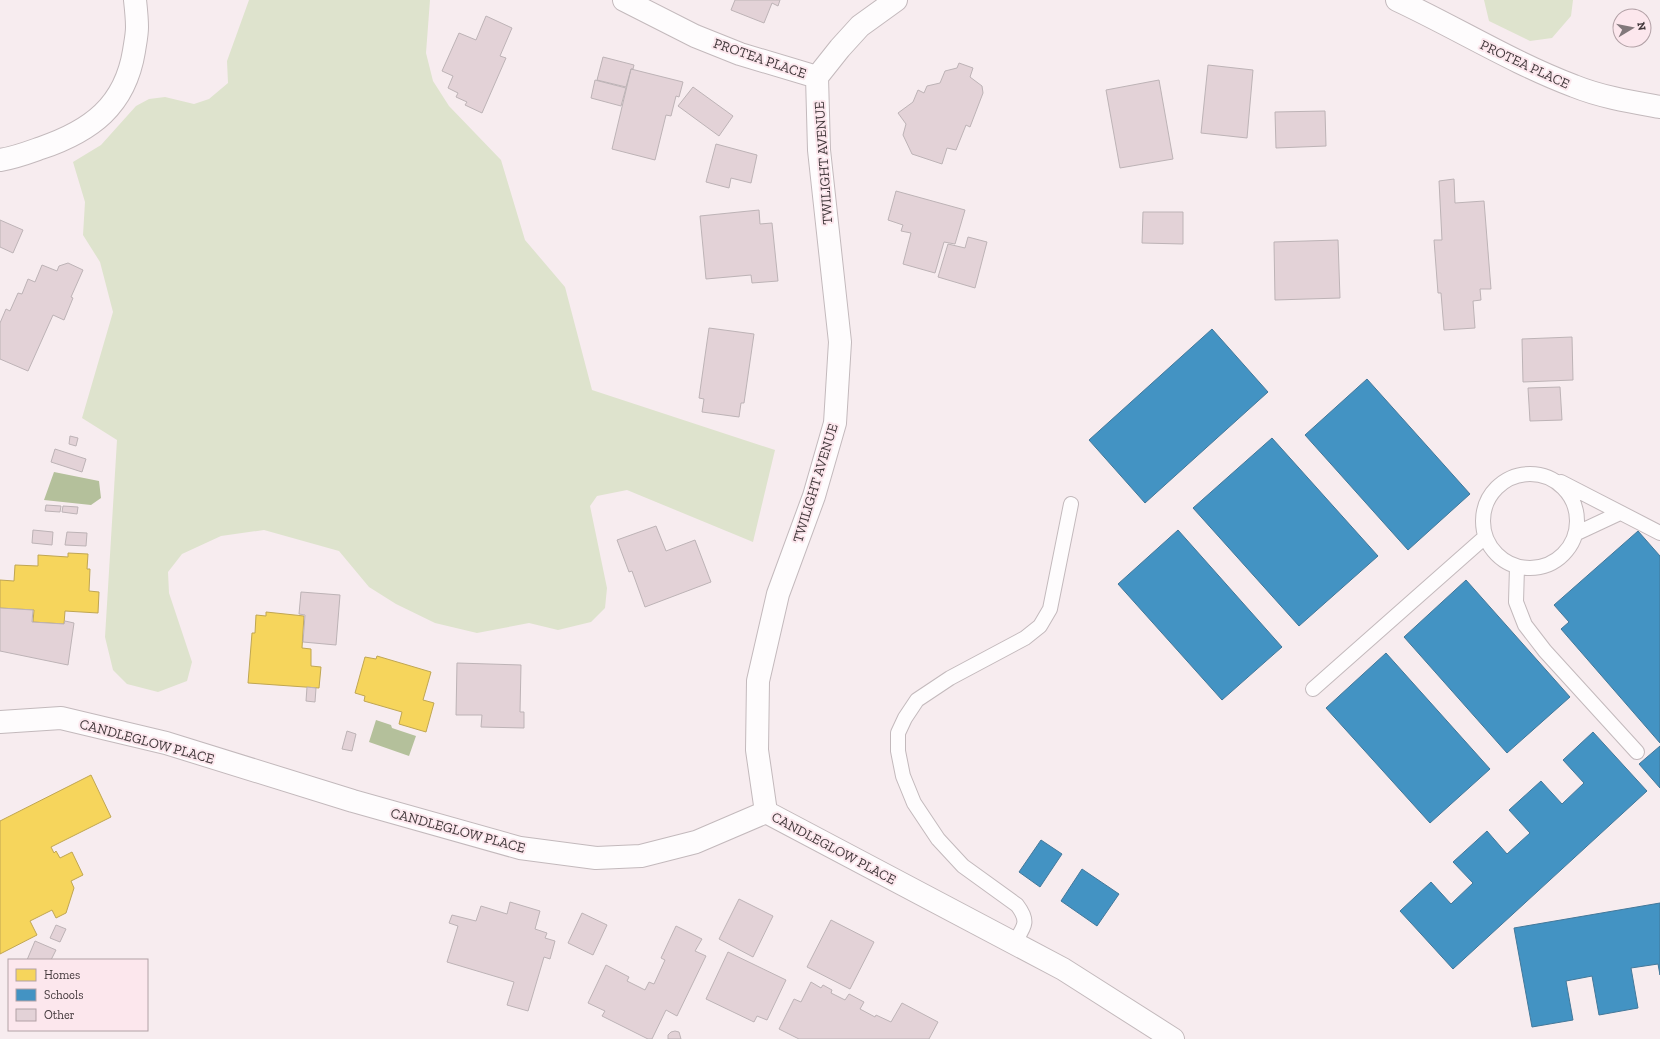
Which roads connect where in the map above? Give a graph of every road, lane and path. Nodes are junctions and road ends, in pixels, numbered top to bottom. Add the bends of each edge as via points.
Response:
1 (135, 0) edge
2 (624, 0) edge
3 (896, 0) edge
4 (1397, 0) edge
5 (817, 78) junction
6 (1660, 107) edge
7 (0, 160) edge
8 (1543, 475) junction
9 (1071, 504) dead end
10 (1620, 513) junction
11 (1660, 533) edge
12 (1575, 534) junction
13 (1485, 537) junction
14 (1516, 567) junction
15 (1313, 689) dead end
16 (0, 722) edge
17 (1637, 752) dead end
18 (766, 812) junction
19 (1014, 943) junction
20 (1173, 1039) edge

1 - 7 street via 138,28 132,60 124,85 114,102 92,123 66,140
2 - 5 street, PROTEA PLACE via 740,54
3 - 5 street, PROTEA PLACE via 860,26
4 - 6 street, PROTEA PLACE via 1482,44 1575,87
5 - 18 street, TWILIGHT AVENUE via 819,150 840,342 835,423 814,496 778,594 758,681 757,750
8 - 10 lane via 1571,486
8 - 12 lane via 1557,481 1568,492 1575,505
8 - 13 lane via 1529,473 1514,476 1501,483 1484,507 1482,522
9 - 19 lane via 1050,609 1040,626 1025,638 950,678 917,700 904,718 898,733 898,751 903,776 914,803 938,839 963,866 1017,905 1022,912 1026,920
10 - 11 lane
10 - 12 lane
12 - 14 lane via 1569,548 1559,559 1546,566 1531,569
13 - 14 lane via 1492,550
13 - 15 lane
14 - 17 lane via 1516,602 1525,625 1545,651
16 - 18 street, CANDLEGLOW PLACE via 61,718 166,743 354,801 520,848 596,858 641,856 696,842
18 - 19 street, CANDLEGLOW PLACE
19 - 20 street, CANDLEGLOW PLACE via 1063,969

